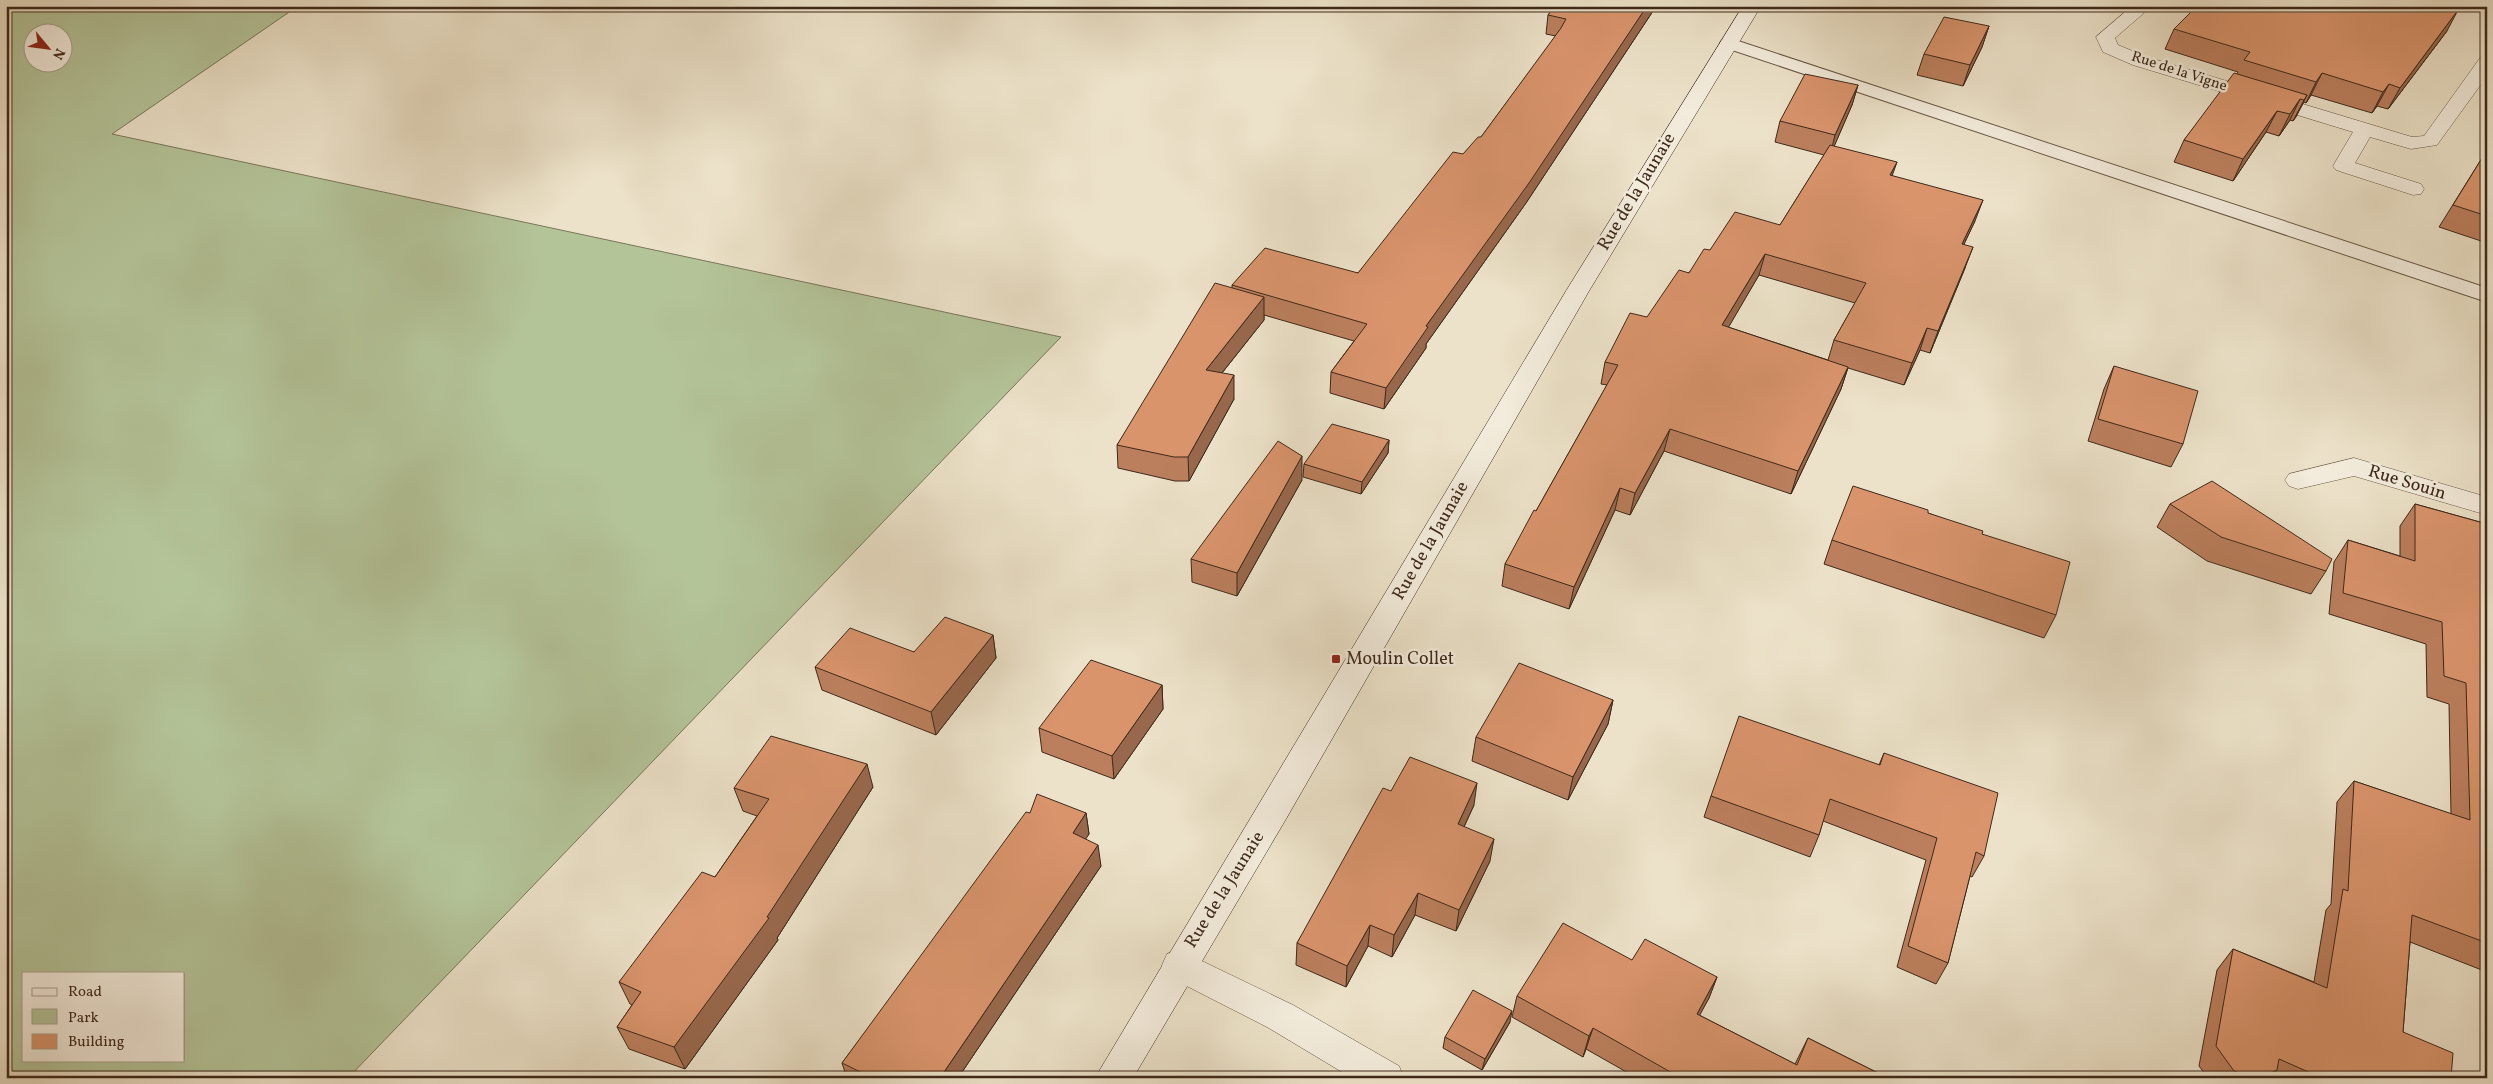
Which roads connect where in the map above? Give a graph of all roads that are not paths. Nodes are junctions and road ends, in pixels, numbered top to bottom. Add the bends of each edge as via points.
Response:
1 (1752, 6) edge
2 (2143, 6) edge
3 (1729, 43) junction
4 (2487, 62) edge
5 (2364, 130) junction
6 (2413, 189) dead end
7 (2487, 295) edge
8 (2298, 480) dead end
9 (2487, 506) edge
10 (1179, 965) junction
11 (1113, 1078) edge
12 (1386, 1078) edge

1 - 3 main road, Rue de la Jaunaie
2 - 5 main road, Rue de la Vigne via 2105,37 2110,48 2140,61
3 - 7 lane
3 - 10 main road, Rue de la Jaunaie via 1614,229 1244,860
4 - 5 main road, Rue de la Vigne via 2430,141 2411,143
5 - 6 main road via 2343,166
8 - 9 main road, Rue Souin via 2354,467
10 - 11 main road, Rue de la Jaunaie
10 - 12 main road via 1280,1016

